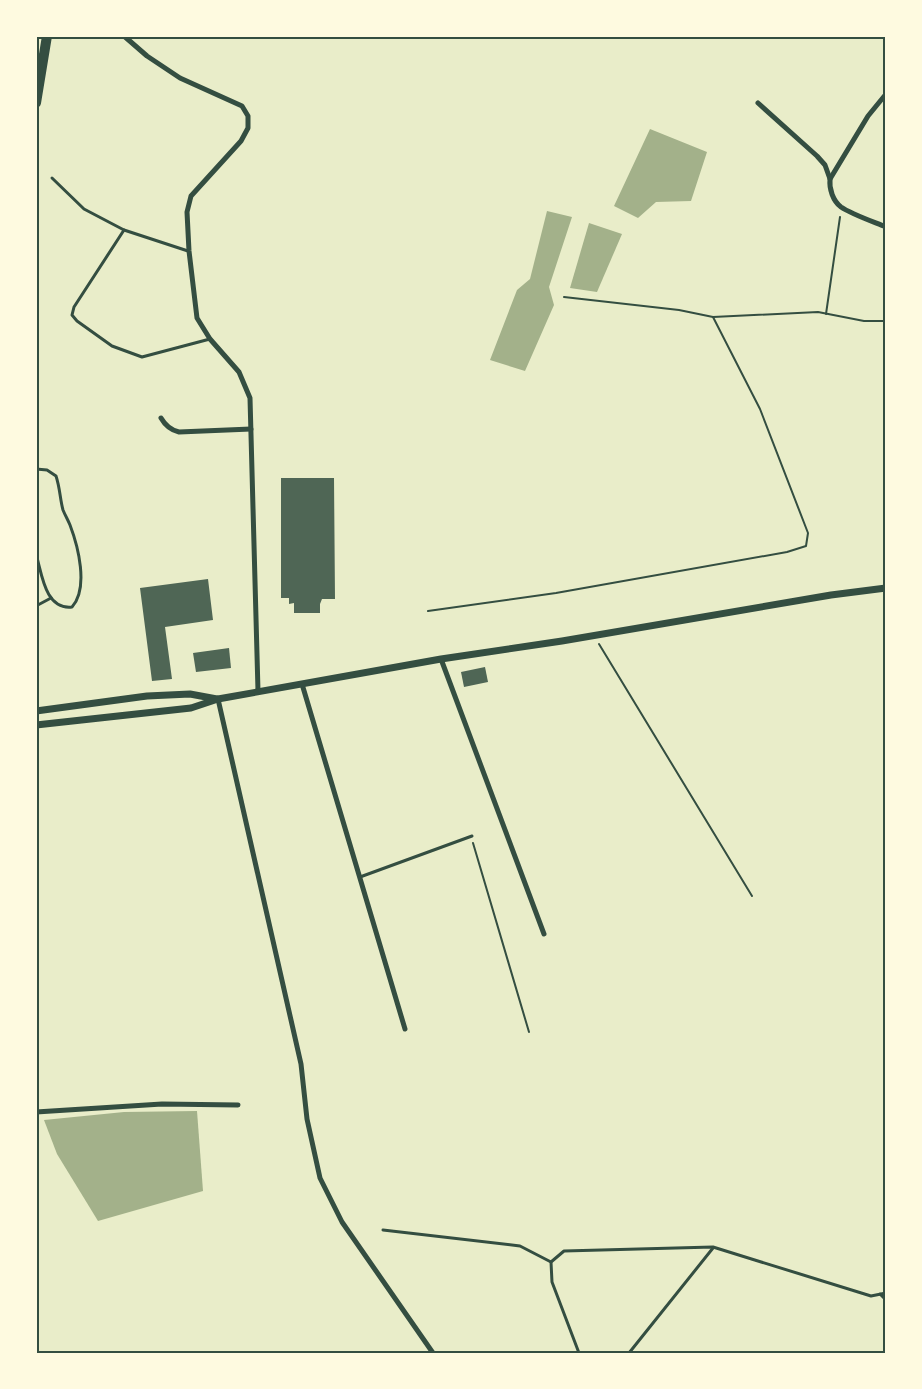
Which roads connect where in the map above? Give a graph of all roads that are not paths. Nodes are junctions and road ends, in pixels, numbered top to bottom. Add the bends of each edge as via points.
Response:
1 (124, 36) edge
2 (48, 39) edge
3 (886, 94) edge
4 (36, 103) edge
5 (758, 103) dead end
6 (52, 178) dead end
7 (830, 179) junction
8 (886, 227) edge
9 (124, 230) junction
10 (189, 251) junction
11 (210, 339) junction
12 (161, 418) dead end
13 (251, 429) junction
14 (36, 468) edge
15 (36, 554) edge
16 (886, 588) edge
17 (51, 598) junction
18 (36, 606) edge
19 (441, 659) junction
20 (302, 684) junction
21 (258, 691) junction
22 (218, 699) junction
23 (36, 711) edge
24 (36, 725) edge
25 (472, 836) road end
26 (360, 877) junction
27 (544, 934) dead end
28 (406, 1029) dead end
29 (238, 1104) dead end
30 (36, 1112) edge
31 (383, 1230) dead end
32 (713, 1247) junction
33 (551, 1262) junction
34 (886, 1292) edge
35 (880, 1294) junction
36 (886, 1300) edge
37 (433, 1353) edge
38 (579, 1353) edge
39 (629, 1353) edge

1 - 10 street via 180,78 242,106 248,116 248,128 241,141 191,196 187,212
2 - 4 highway
3 - 7 street via 868,116
5 - 7 street via 817,156 825,165
6 - 9 lane via 84,209
7 - 8 street via 831,192 841,207
9 - 10 lane
9 - 11 lane via 74,307 72,315 77,322 112,346 142,357
10 - 11 street via 197,318
11 - 13 street via 239,372 250,398
12 - 13 street via 170,429 178,432
13 - 21 street
14 - 17 lane via 48,470 56,476 80,560 77,602 66,607
15 - 17 lane
16 - 19 street
17 - 18 lane
19 - 20 street
19 - 27 street
20 - 21 street
20 - 26 street
21 - 22 street
22 - 23 street via 190,694 147,696
22 - 24 street via 191,708
22 - 37 street via 301,1064 307,1119 320,1178 342,1222
25 - 26 lane
26 - 28 street
29 - 30 street via 162,1104
31 - 33 lane via 520,1246
32 - 33 lane via 564,1251
32 - 35 lane via 871,1296
32 - 39 lane
33 - 38 lane via 552,1282
34 - 35 lane
35 - 36 lane

